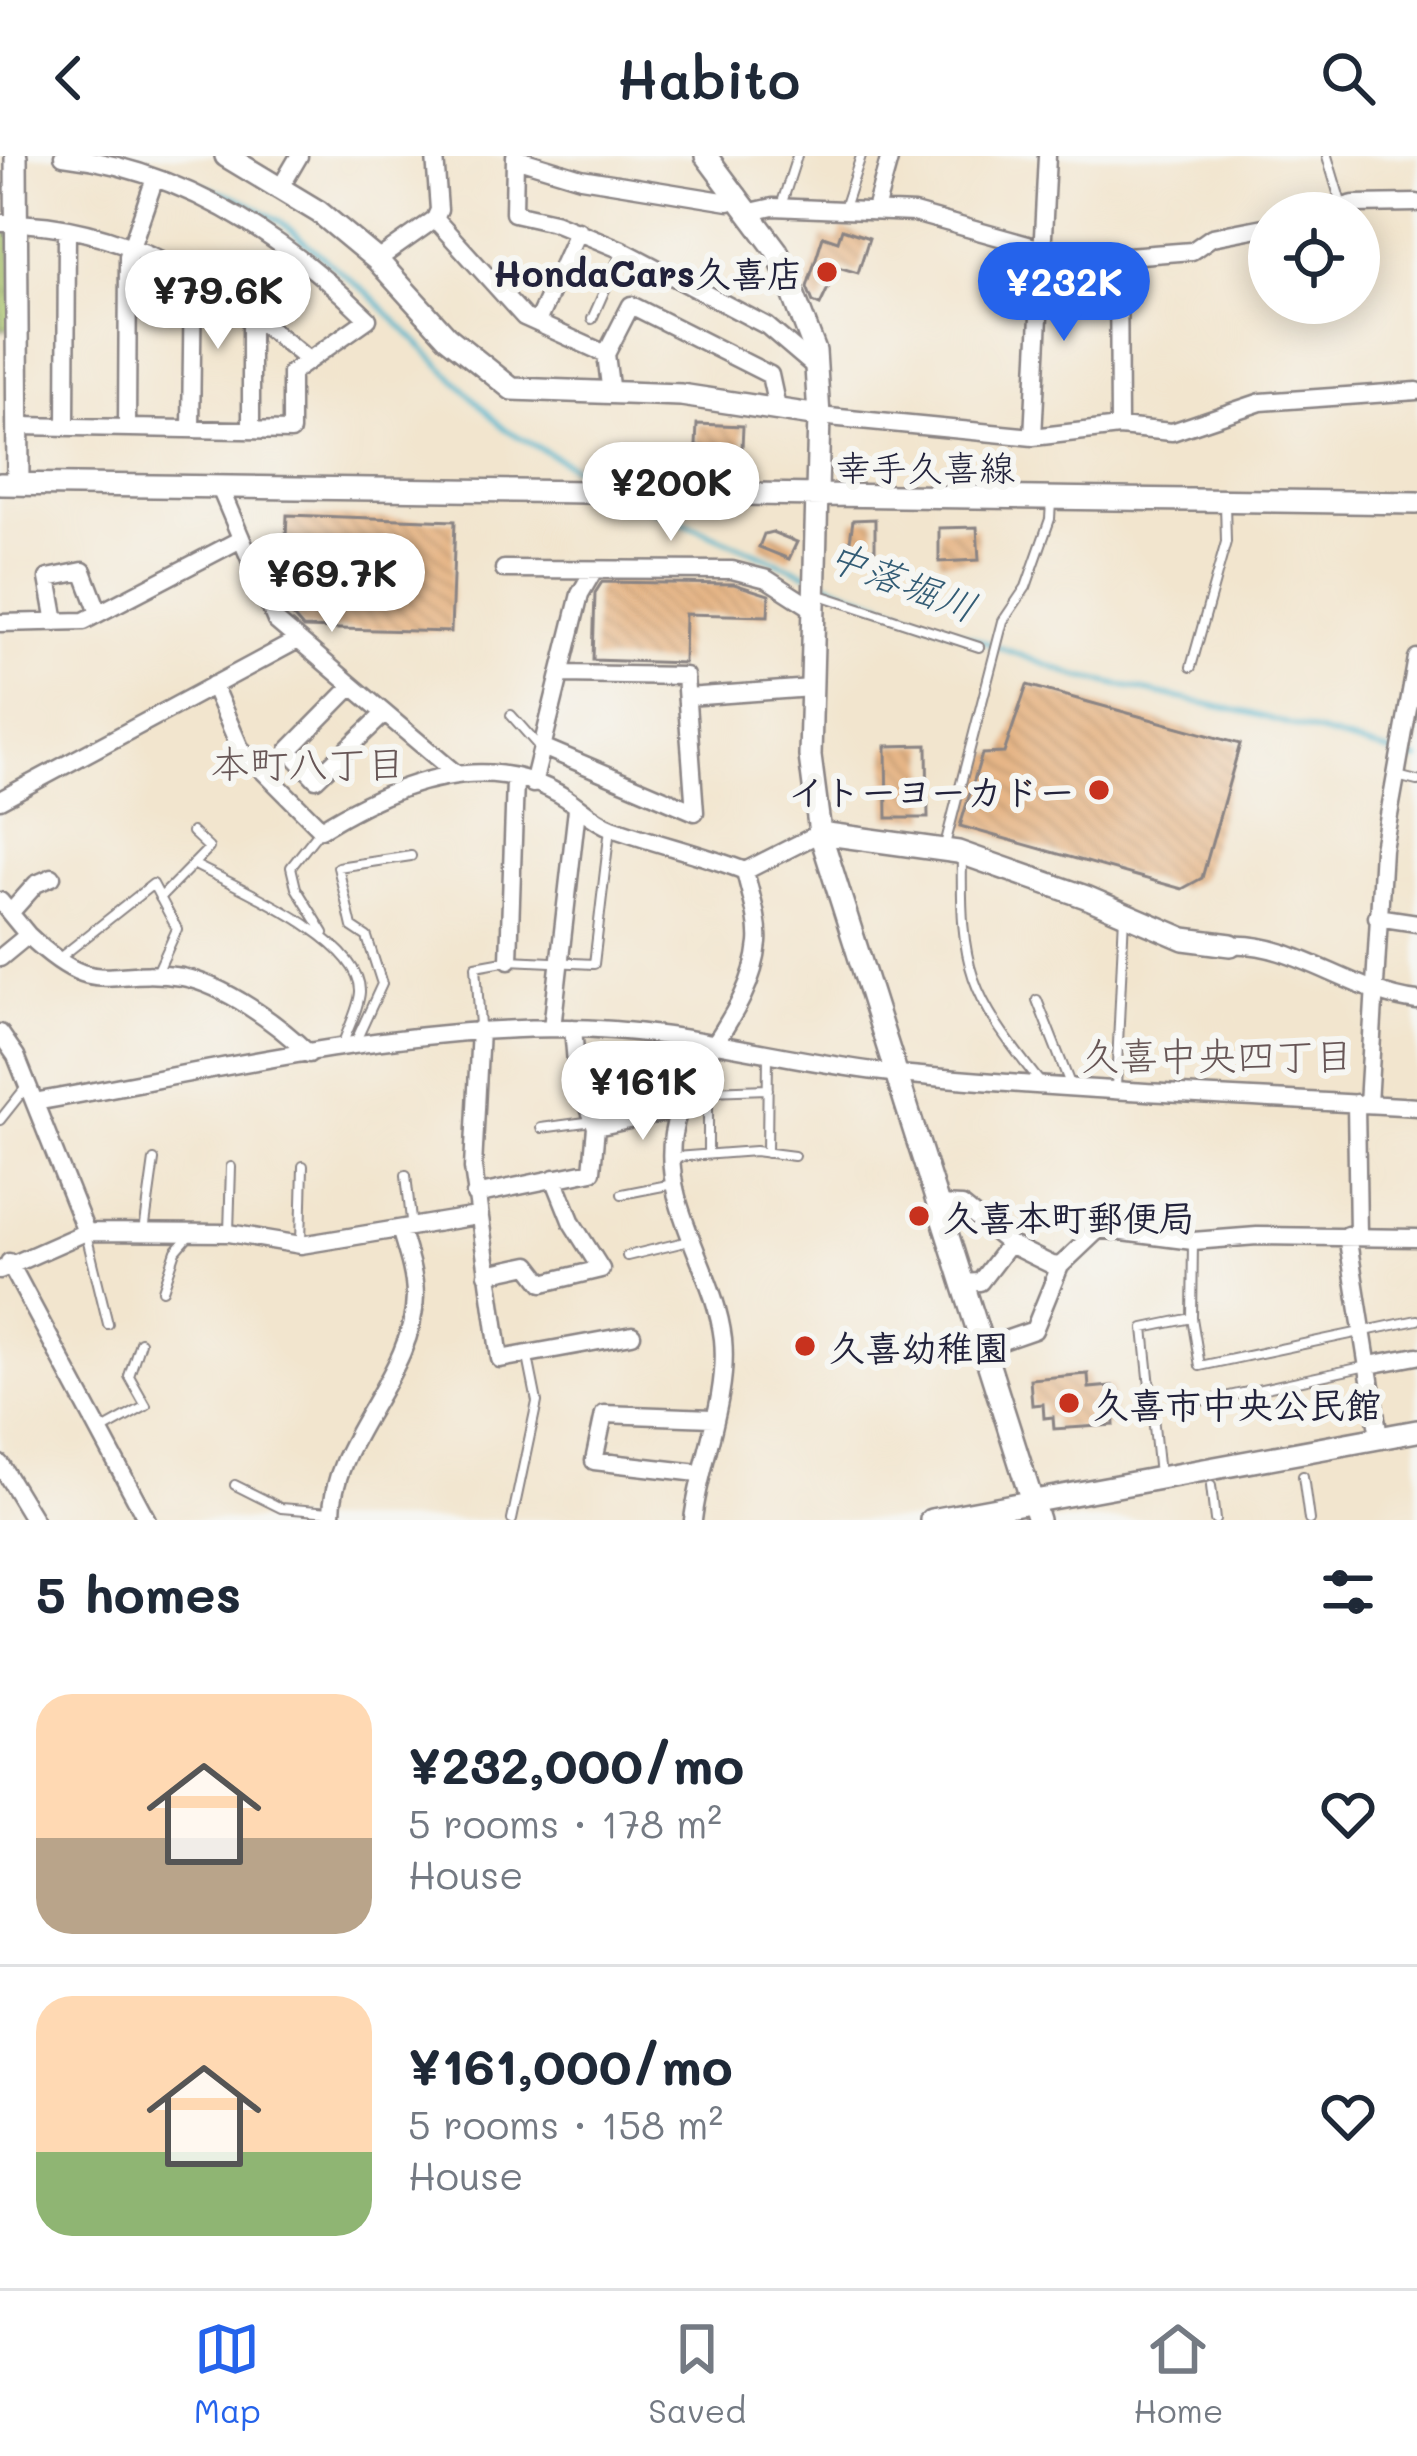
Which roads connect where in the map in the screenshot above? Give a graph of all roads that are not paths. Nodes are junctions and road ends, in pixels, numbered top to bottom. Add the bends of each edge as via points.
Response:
1 (16, 156) edge
2 (63, 156) edge
3 (226, 156) edge
4 (298, 156) edge
5 (435, 156) edge
6 (706, 156) edge
7 (797, 156) edge
8 (861, 156) edge
9 (890, 156) edge
10 (1047, 156) edge
11 (1327, 156) edge
12 (515, 157) edge
13 (155, 178) junction
14 (282, 185) junction
15 (1338, 192) edge
16 (1417, 203) edge
17 (744, 204) junction
18 (1380, 205) edge
19 (781, 207) junction
20 (844, 209) junction
21 (875, 211) junction
22 (435, 219) junction
23 (9, 223) edge
24 (67, 230) junction
25 (578, 230) junction
26 (1248, 230) edge
27 (130, 245) junction
28 (1042, 249) junction
29 (622, 250) junction
30 (1118, 256) junction
31 (376, 260) junction
32 (193, 274) junction
33 (251, 313) junction
34 (592, 319) dead end
35 (537, 322) junction
36 (8, 332) edge
37 (606, 354) junction
38 (308, 360) junction
39 (814, 366) junction
40 (1417, 391) edge
41 (611, 394) junction
42 (778, 412) junction
43 (819, 416) junction
44 (19, 426) junction
45 (66, 427) junction
46 (1119, 427) junction
47 (127, 428) junction
48 (191, 429) junction
49 (251, 430) junction
50 (1033, 437) junction
51 (9, 484) edge
52 (220, 488) junction
53 (816, 499) junction
54 (1051, 500) junction
55 (1225, 502) junction
56 (1417, 503) edge
57 (241, 539) junction
58 (503, 569) dead end
59 (594, 570) junction
60 (812, 601) junction
61 (99, 613) junction
62 (56, 622) junction
63 (0, 623) edge
64 (298, 640) junction
65 (980, 647) dead end
66 (1417, 658) edge
67 (1191, 667) dead end
68 (562, 674) junction
69 (212, 686) junction
70 (352, 686) junction
71 (811, 688) junction
72 (687, 697) junction
73 (385, 714) junction
74 (511, 715) dead end
75 (1413, 716) edge
76 (544, 751) junction
77 (1398, 771) junction
78 (455, 773) junction
79 (524, 782) junction
80 (1417, 782) edge
81 (0, 799) edge
82 (577, 809) junction
83 (610, 827) junction
84 (322, 829) junction
85 (192, 832) dead end
86 (820, 833) junction
87 (953, 852) junction
88 (411, 856) dead end
89 (194, 864) junction
90 (745, 871) junction
91 (52, 877) dead end
92 (160, 898) junction
93 (5, 907) edge
94 (1125, 913) junction
95 (1377, 917) junction
96 (1417, 923) edge
97 (28, 934) junction
98 (331, 945) junction
99 (1231, 945) joint
100 (0, 958) edge
101 (509, 960) junction
102 (56, 961) junction
103 (557, 964) junction
104 (156, 975) junction
105 (1370, 992) junction
106 (1037, 1000) dead end
107 (1417, 1001) edge
108 (552, 1028) junction
109 (573, 1028) junction
110 (480, 1029) junction
111 (0, 1033) edge
112 (718, 1043) junction
113 (347, 1047) junction
114 (768, 1052) junction
115 (309, 1054) junction
116 (896, 1073) junction
117 (579, 1079) junction
118 (689, 1079) junction
119 (1040, 1082) junction
120 (1070, 1084) junction
121 (1116, 1087) junction
122 (768, 1089) junction
123 (32, 1093) junction
124 (1362, 1104) junction
125 (1417, 1107) edge
126 (680, 1109) junction
127 (0, 1120) edge
128 (594, 1124) junction
129 (541, 1128) dead end
130 (767, 1153) junction
131 (708, 1154) junction
132 (794, 1156) dead end
133 (673, 1157) junction
134 (154, 1160) dead end
135 (304, 1166) dead end
136 (231, 1167) dead end
137 (406, 1175) dead end
138 (554, 1178) junction
139 (675, 1184) junction
140 (622, 1194) dead end
141 (475, 1195) junction
142 (937, 1205) junction
143 (477, 1216) junction
144 (407, 1231) junction
145 (86, 1232) junction
146 (143, 1233) junction
147 (229, 1233) junction
148 (1352, 1235) junction
149 (188, 1237) junction
150 (1417, 1238) edge
151 (691, 1241) junction
152 (1193, 1241) junction
153 (1009, 1244) junction
154 (302, 1245) junction
155 (627, 1256) dead end
156 (1060, 1265) junction
157 (4, 1266) edge
158 (487, 1274) junction
159 (962, 1283) junction
160 (163, 1290) dead end
161 (1192, 1318) junction
162 (1417, 1321) edge
163 (108, 1324) dead end
164 (1363, 1328) junction
165 (632, 1335) dead end
166 (140, 1342) dead end
167 (982, 1348) junction
168 (527, 1354) junction
169 (1417, 1356) edge
170 (1369, 1365) junction
171 (1206, 1401) dead end
172 (713, 1418) junction
173 (100, 1431) junction
174 (1417, 1431) edge
175 (1379, 1437) junction
176 (0, 1464) edge
177 (698, 1473) junction
178 (1159, 1475) junction
179 (1303, 1476) dead end
180 (235, 1485) dead end
181 (1211, 1486) dead end
182 (1035, 1509) edge
183 (332, 1516) edge
184 (34, 1520) edge
185 (147, 1520) edge
186 (512, 1520) edge
187 (693, 1520) edge
188 (931, 1520) edge
189 (1215, 1520) edge
190 (1310, 1520) edge

1 - 23 street
2 - 13 street
3 - 14 street
4 - 14 street
5 - 22 street
6 - 17 street
7 - 19 lane
8 - 20 lane
9 - 21 street
10 - 28 street
11 - 15 lane
12 - 17 street via 602,181
12 - 25 street via 514,213
13 - 27 street
13 - 38 street via 261,229 368,319
14 - 31 street
16 - 18 street
17 - 19 street
17 - 39 street via 793,281
19 - 20 street
20 - 21 street
21 - 28 street via 914,213
22 - 31 street
22 - 35 street
23 - 24 street
23 - 36 street
24 - 27 street
24 - 45 street
25 - 29 street
25 - 35 street
26 - 30 street via 1212,237 1192,251
27 - 32 street
27 - 47 street
28 - 30 street
28 - 50 street
29 - 34 lane
29 - 39 street via 767,326
30 - 46 street
31 - 41 street via 447,337 512,389
32 - 33 street
32 - 48 street
33 - 38 street
33 - 49 street
35 - 37 street
36 - 44 street
37 - 41 street
37 - 42 street via 631,305 770,375
38 - 49 street via 291,373 290,431
39 - 43 street
40 - 46 street via 1261,402 1172,433
41 - 42 street via 681,395
42 - 43 street
43 - 50 street
43 - 53 street
44 - 45 street
44 - 51 street
45 - 47 street
46 - 50 street
47 - 48 street
48 - 49 street
51 - 52 street, 幸手久喜線
52 - 53 street, 幸手久喜線
52 - 57 street
53 - 54 street, 幸手久喜線
53 - 60 street
54 - 55 street, 幸手久喜線
54 - 87 lane via 1026,586 1003,622
55 - 56 street, 幸手久喜線
55 - 67 lane via 1226,542
57 - 61 street
57 - 64 street via 263,601
58 - 59 street
59 - 60 street via 732,570
59 - 68 street via 580,595
60 - 65 lane
60 - 71 street
61 - 62 street
61 - 62 street via 83,571 47,578
62 - 63 street
64 - 69 street
64 - 70 street
66 - 75 street
68 - 72 street via 685,676
68 - 76 street
69 - 81 street
69 - 84 street via 240,748
70 - 73 street
70 - 73 street via 289,750 316,779
71 - 72 street
71 - 86 street
72 - 76 street via 695,812
73 - 78 street
74 - 76 lane
75 - 77 street
76 - 79 street
77 - 80 lane
77 - 95 street
78 - 79 street
78 - 84 street via 376,795
79 - 82 street
79 - 101 street
82 - 83 street
82 - 103 street
83 - 90 street
83 - 103 lane via 594,964
84 - 98 lane via 291,867
85 - 89 lane via 209,848
86 - 87 street
86 - 90 street
86 - 116 street
87 - 94 street
87 - 119 lane via 970,979 988,1018
88 - 113 lane via 338,866 352,927 367,937 382,984
89 - 92 lane
89 - 98 lane via 311,926
90 - 112 street via 758,939 749,986
91 - 93 street
92 - 102 lane via 153,884
92 - 104 lane via 178,929
93 - 97 street
94 - 99 street via 1194,942
94 - 121 lane
95 - 96 street
95 - 105 street
97 - 100 street
97 - 102 street
98 - 113 lane via 360,993
99 - 105 street via 1260,946
101 - 103 lane
101 - 110 lane via 476,966
102 - 104 street via 96,980
103 - 108 street
104 - 115 street via 200,982
105 - 107 street
105 - 124 street
106 - 120 lane
108 - 109 street
108 - 110 street
109 - 112 street
109 - 117 street
110 - 113 street
110 - 141 street
111 - 123 street
112 - 114 street
112 - 118 street
113 - 115 street
114 - 116 street
114 - 122 lane
115 - 123 street
116 - 119 street
116 - 142 street
117 - 118 lane
117 - 128 street
118 - 126 street
119 - 120 street
120 - 121 street
121 - 124 street
122 - 130 lane
122 - 131 lane via 708,1091
123 - 127 lane
123 - 145 street
124 - 125 street
124 - 148 street
126 - 128 street
126 - 133 street
128 - 129 lane
128 - 138 street via 592,1171
130 - 131 lane
130 - 132 lane
131 - 133 lane
133 - 139 street
134 - 146 lane
135 - 154 lane
136 - 147 lane
137 - 144 lane
138 - 141 street
138 - 158 street via 601,1269 543,1283 529,1265
139 - 140 lane
139 - 151 street
141 - 143 street
142 - 153 street via 962,1206
142 - 159 street
143 - 144 street
143 - 158 street
144 - 154 street
144 - 183 street via 415,1297 385,1386 339,1476
145 - 146 street
145 - 157 street
145 - 163 lane
146 - 149 street
147 - 149 street
147 - 154 street
148 - 150 street
148 - 152 street
148 - 164 street
149 - 160 lane
151 - 155 lane
151 - 172 street via 723,1339
152 - 156 street via 1099,1229
152 - 161 lane
153 - 156 street
153 - 159 street via 980,1282
156 - 167 street via 1034,1330
157 - 173 street
158 - 168 street via 500,1359
159 - 167 street
161 - 164 lane via 1201,1366
161 - 178 lane via 1144,1328
162 - 164 lane
164 - 170 street
165 - 168 street
166 - 173 lane via 128,1376 146,1406
167 - 182 street
168 - 186 lane via 537,1402
169 - 170 street
170 - 171 lane
170 - 175 street
172 - 177 street
172 - 177 street via 604,1414 594,1461
173 - 185 street
174 - 175 street
175 - 178 street
176 - 184 street
177 - 187 street
178 - 182 street
179 - 190 lane
180 - 183 lane via 281,1508
181 - 189 lane
182 - 188 street

